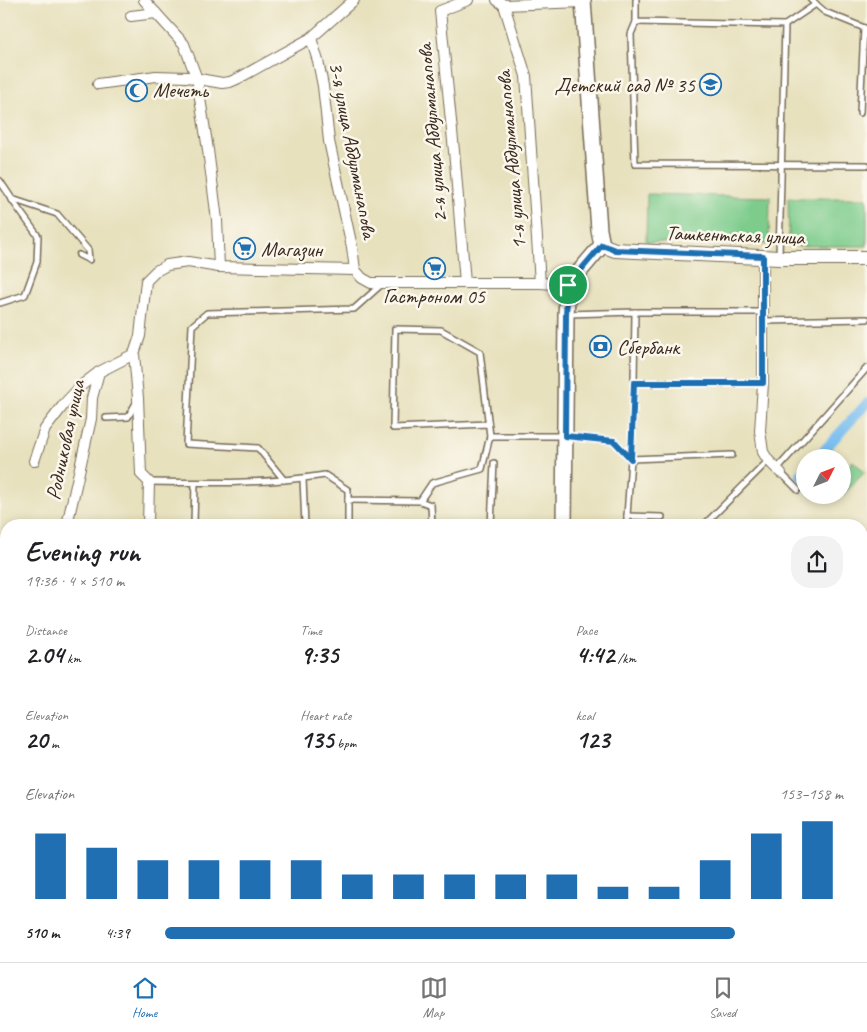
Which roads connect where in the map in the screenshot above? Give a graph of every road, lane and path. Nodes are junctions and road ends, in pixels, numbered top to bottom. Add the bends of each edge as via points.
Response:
1 (144, 0) edge
2 (354, 0) edge
3 (468, 0) edge
4 (636, 0) edge
5 (811, 0) edge
6 (583, 1) edge
7 (501, 3) edge
8 (816, 4) junction
9 (156, 13) junction
10 (131, 16) dead end
11 (636, 22) junction
12 (785, 25) junction
13 (866, 28) edge
14 (311, 38) junction
15 (197, 79) junction
16 (98, 84) dead end
17 (860, 113) dead end
18 (781, 165) junction
19 (867, 166) edge
20 (0, 181) edge
21 (12, 199) junction
22 (602, 245) junction
23 (79, 256) dead end
24 (763, 256) junction
25 (779, 258) junction
26 (867, 258) edge
27 (219, 267) junction
28 (355, 270) junction
29 (383, 283) junction
30 (464, 283) junction
31 (540, 283) junction
32 (568, 285) junction
33 (0, 302) edge
34 (635, 312) junction
35 (566, 314) junction
36 (763, 316) junction
37 (867, 319) edge
38 (134, 354) junction
39 (867, 368) edge
40 (99, 372) junction
41 (634, 383) junction
42 (763, 383) junction
43 (138, 398) junction
44 (106, 418) dead end
45 (488, 424) junction
46 (490, 436) junction
47 (565, 436) junction
48 (732, 455) dead end
49 (631, 459) junction
50 (768, 460) junction
51 (34, 461) dead end
52 (494, 463) dead end
53 (779, 472) junction
54 (303, 479) junction
55 (284, 480) junction
56 (149, 482) junction
57 (195, 482) junction
58 (796, 488) edge
59 (348, 500) junction
60 (420, 501) junction
61 (627, 516) joint
62 (662, 517) dead end
63 (68, 519) edge
64 (148, 519) edge
65 (194, 519) edge
66 (305, 519) edge
67 (348, 519) edge
68 (432, 519) edge
69 (491, 519) edge
70 (564, 519) edge
71 (710, 519) edge

1 - 9 street
2 - 14 street
3 - 30 street, 2-я улица Абдулманапова via 440,11
4 - 11 lane
5 - 8 lane
6 - 7 street
6 - 22 main road
7 - 31 street, 1-я улица Абдулманапова via 526,76
8 - 12 lane
8 - 13 lane via 825,12
9 - 10 street
9 - 15 street via 184,44
11 - 12 lane
11 - 18 lane via 631,34 635,164
12 - 18 lane
13 - 17 lane
14 - 15 street via 230,82
14 - 28 street, 3-я улица Абдулманапова via 323,86 329,141
15 - 16 street via 156,76
15 - 27 street via 217,220
18 - 19 lane
18 - 25 lane
20 - 21 lane
21 - 23 lane via 57,214 88,250 89,260
21 - 33 lane via 38,236 38,262 25,295
22 - 24 street, Ташкентская улица via 615,250
22 - 32 main road
24 - 25 street, Ташкентская улица
24 - 36 street
25 - 26 street, Ташкентская улица
27 - 28 street
27 - 38 street via 176,263 156,271 146,281 140,336
28 - 29 street via 371,283
29 - 30 street
29 - 55 lane via 354,309 207,313 192,326 186,444 258,448
30 - 31 street
31 - 32 street
32 - 35 main road
34 - 35 lane
34 - 36 lane
34 - 41 lane
35 - 47 main road
36 - 37 lane
36 - 42 street
38 - 40 street, Родниковая улица
38 - 43 street
39 - 53 lane
40 - 51 street via 82,385 45,429
40 - 63 street, Родниковая улица
41 - 42 lane
41 - 49 lane
42 - 50 street via 760,431 763,452
43 - 44 lane via 128,417
43 - 56 street via 141,474
45 - 45 lane via 480,352 441,330 395,329 392,428
45 - 46 lane
46 - 47 lane
46 - 60 lane via 482,468 432,483
47 - 49 lane via 614,441
47 - 70 main road
48 - 49 lane
49 - 61 lane
50 - 53 street
50 - 71 lane
52 - 69 lane
53 - 58 lane
54 - 55 lane
54 - 59 lane via 325,475 348,490
54 - 66 lane
55 - 57 lane
56 - 57 lane
56 - 64 street
57 - 65 lane
59 - 60 lane
59 - 67 lane
60 - 68 lane via 432,505
61 - 62 lane

